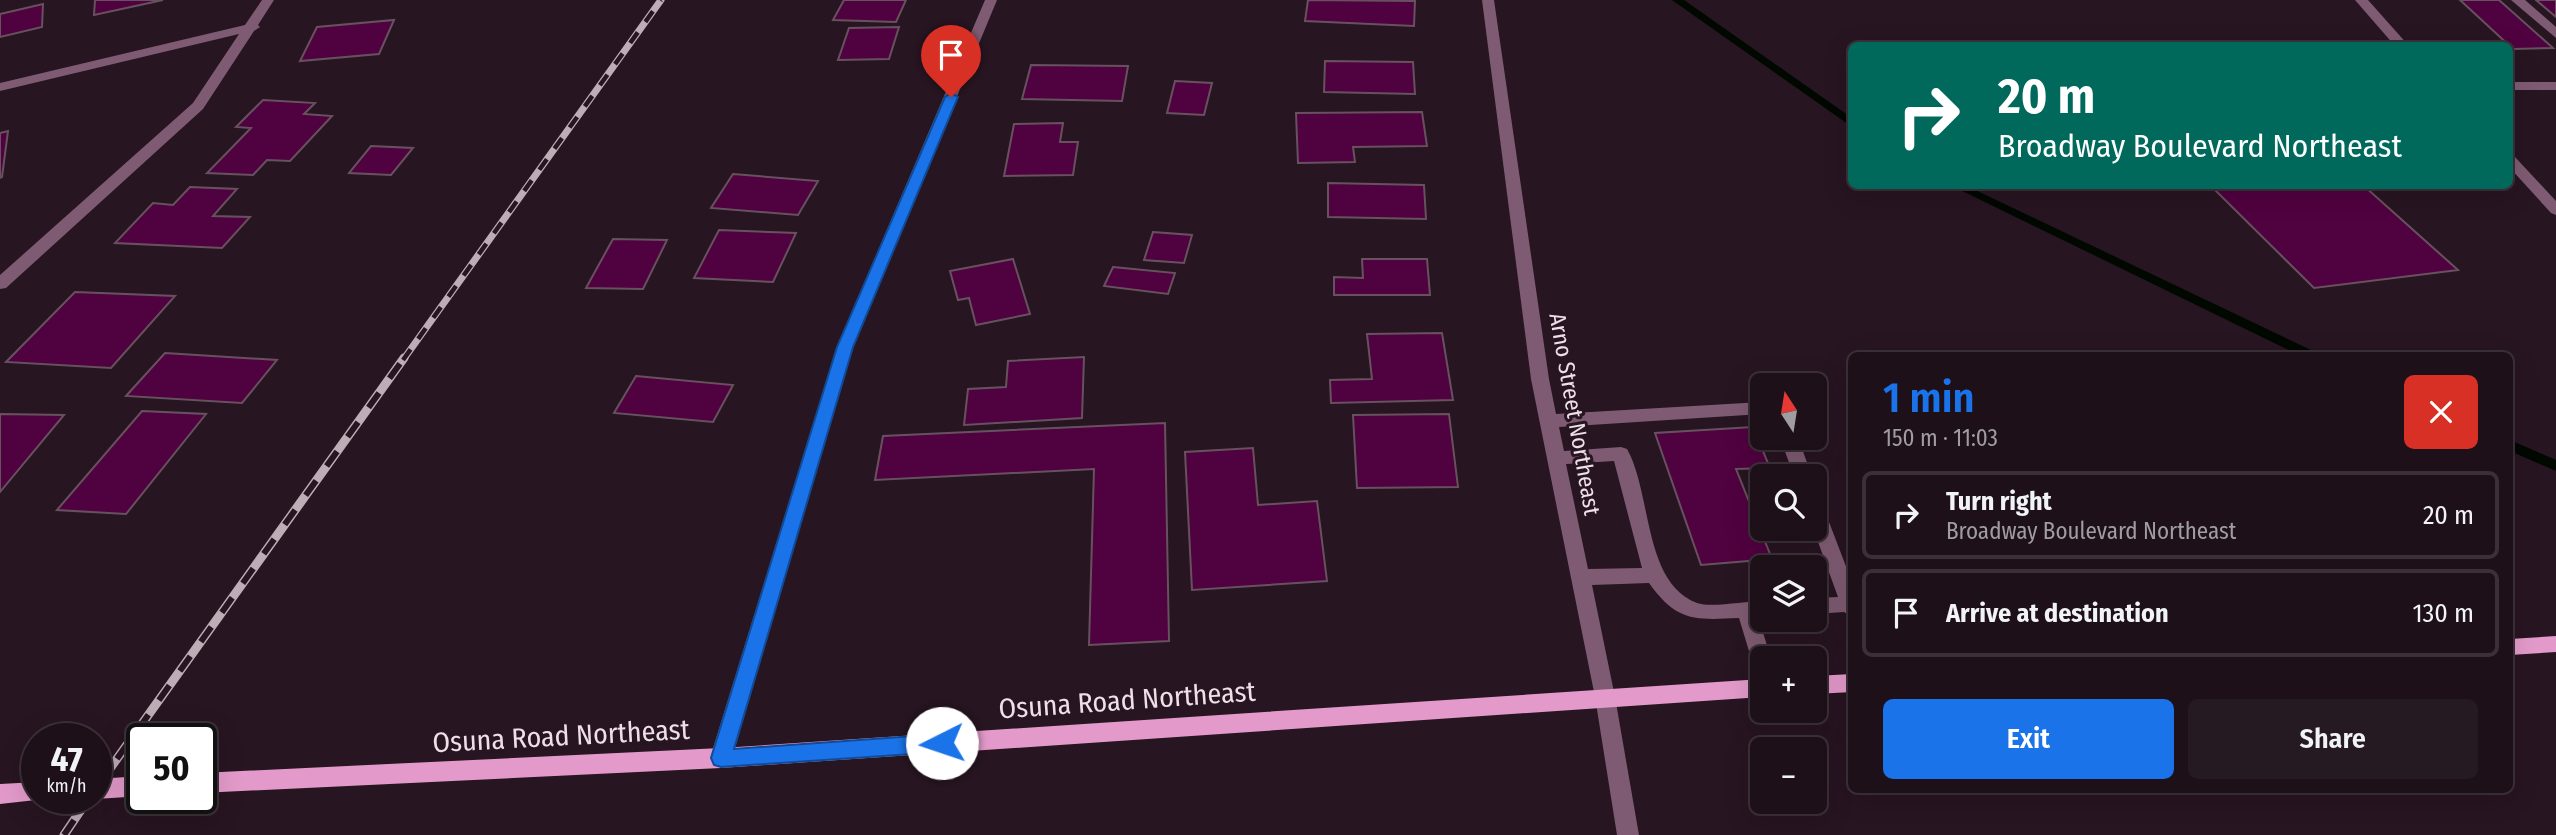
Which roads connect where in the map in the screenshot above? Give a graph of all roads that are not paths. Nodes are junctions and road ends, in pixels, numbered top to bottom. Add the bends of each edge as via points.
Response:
1 (268, 0) edge
2 (991, 0) edge
3 (1488, 0) edge
4 (2361, 0) edge
5 (2517, 0) edge
6 (253, 27) junction
7 (2556, 34) edge
8 (2399, 42) edge
9 (2513, 86) edge
10 (2556, 86) edge
11 (0, 87) edge
12 (2513, 163) edge
13 (2556, 210) edge
14 (0, 284) edge
15 (1750, 409) edge
16 (1548, 421) junction
17 (1556, 458) junction
18 (1827, 541) edge
19 (1654, 575) junction
20 (1581, 577) junction
21 (1848, 599) edge
22 (1827, 606) edge
23 (1848, 607) edge
24 (1750, 609) edge
25 (2556, 644) edge
26 (2513, 647) edge
27 (1848, 682) edge
28 (1827, 684) edge
29 (1750, 689) edge
30 (1605, 697) junction
31 (721, 758) junction
32 (217, 782) edge
33 (21, 793) edge
34 (0, 794) edge
35 (1628, 835) edge

1 - 6 street
2 - 31 street via 845,347
3 - 16 street, Arno Street Northeast
4 - 8 street
5 - 7 street
6 - 11 street
6 - 14 street via 198,106
9 - 10 street
12 - 13 street
15 - 16 street
16 - 17 street, Arno Street Northeast
17 - 19 street via 1620,454
17 - 20 street, Arno Street Northeast
18 - 21 street
19 - 20 street
19 - 24 street via 1671,598 1697,612
20 - 30 street, Arno Street Northeast
22 - 23 street
25 - 26 main road
27 - 28 main road
29 - 30 main road, Osuna Road Northeast
30 - 31 main road, Osuna Road Northeast
30 - 35 street, Arno Street Northeast
31 - 32 main road, Osuna Road Northeast
33 - 34 main road

